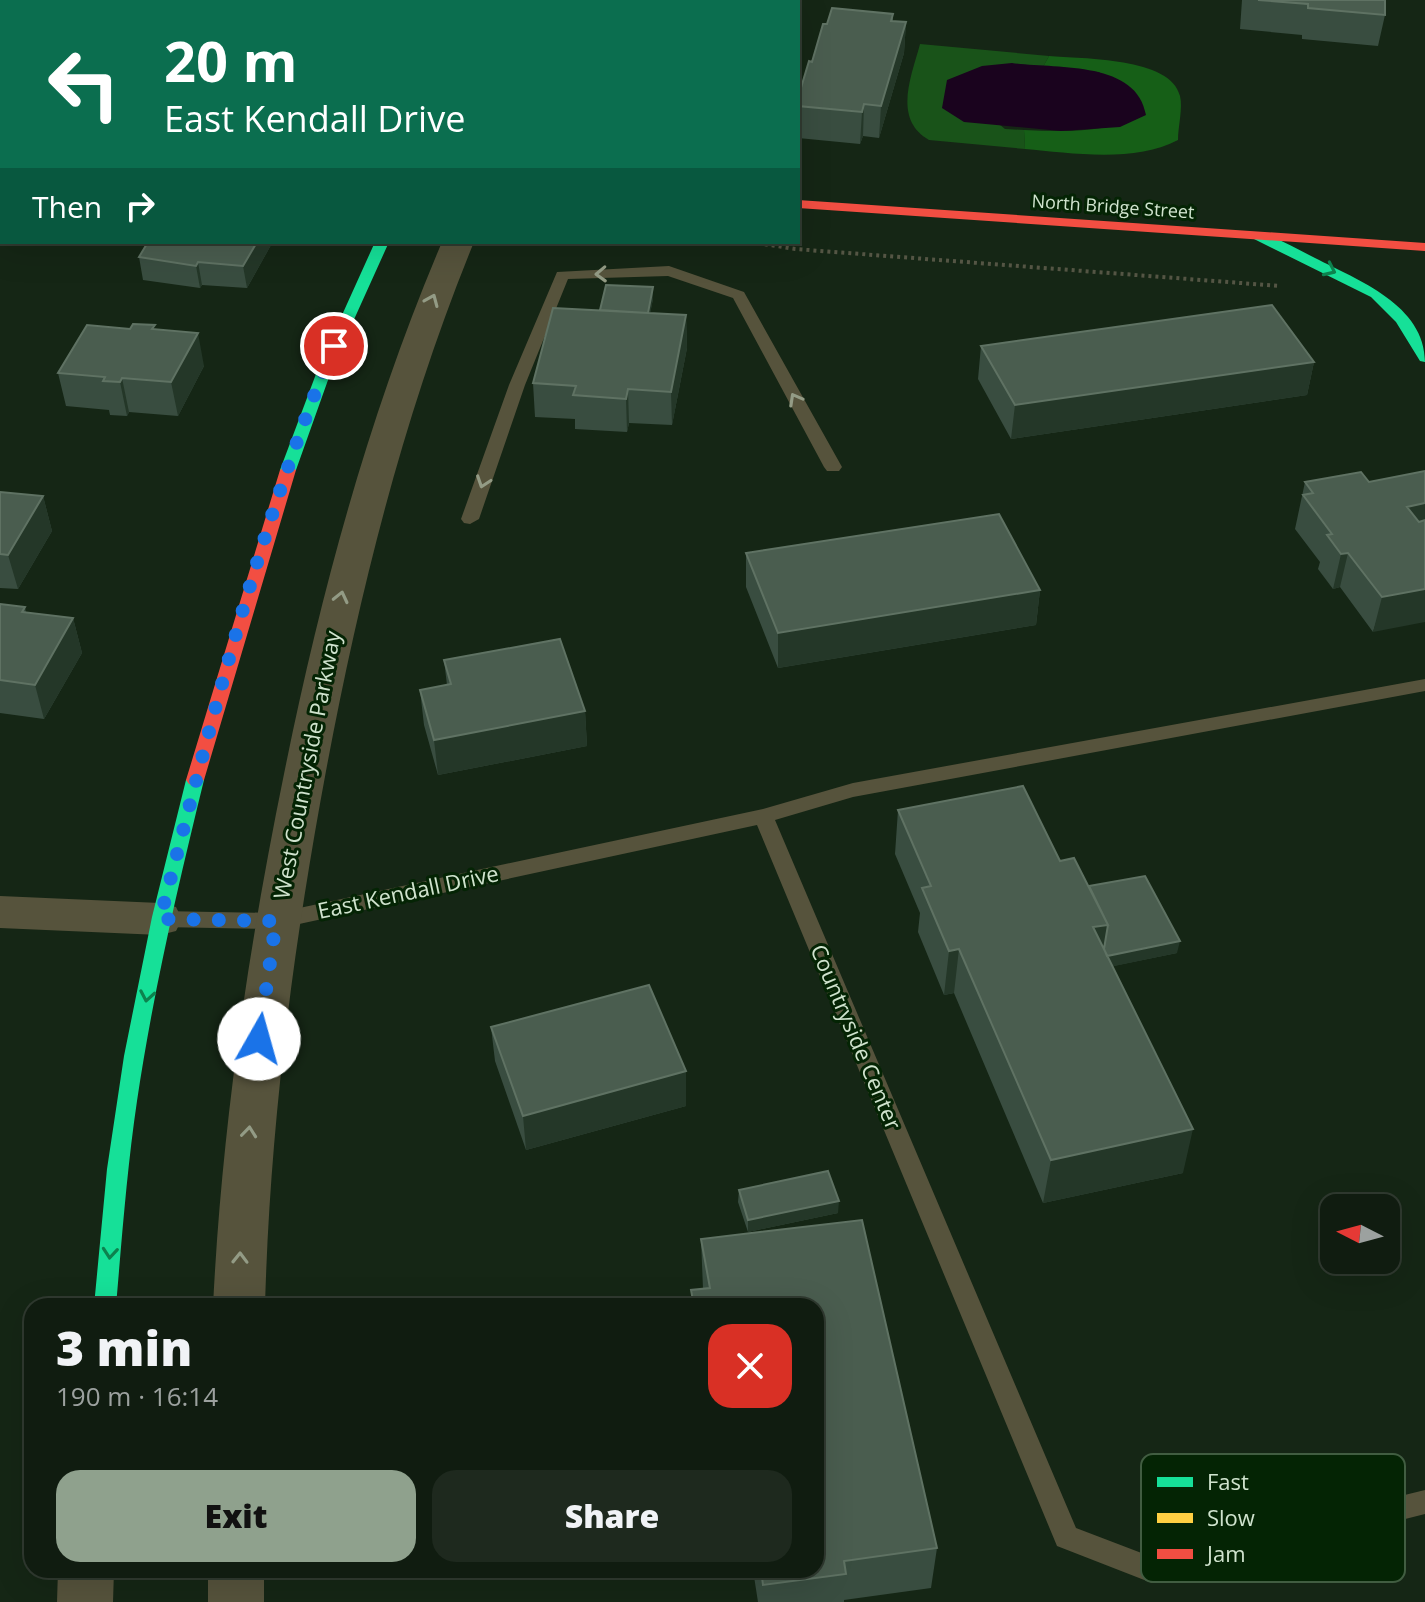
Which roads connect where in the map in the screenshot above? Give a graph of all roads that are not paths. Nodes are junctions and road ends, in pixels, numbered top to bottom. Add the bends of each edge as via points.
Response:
1 (800, 204) edge
2 (1259, 236) junction
3 (381, 244) edge
4 (457, 244) edge
5 (1425, 247) edge
6 (1425, 358) edge
7 (833, 467) dead end
8 (470, 519) dead end
9 (1425, 685) edge
10 (763, 816) junction
11 (0, 912) edge
12 (160, 919) junction
13 (276, 921) junction
14 (106, 1298) edge
15 (239, 1298) edge
16 (1425, 1502) edge
17 (1405, 1507) edge
18 (1141, 1566) edge
19 (86, 1578) edge
20 (236, 1578) edge
21 (85, 1602) edge
22 (236, 1602) edge

1 - 2 main road, North Bridge Street
2 - 5 main road, North Bridge Street
2 -> 6 main road via 1376,294 1402,320
3 - 12 main road via 301,425 232,645
13 -> 4 street, West Countryside Parkway via 339,602 370,485 409,359
7 -> 8 lane via 739,295 669,271 562,275
9 - 10 lane via 853,790
10 - 13 lane, East Kendall Drive
10 - 18 lane, Countryside Center via 1066,1537
11 - 12 street, East Kendall Drive
12 - 13 lane, East Kendall Drive
12 -> 14 main road via 122,1127
15 -> 13 street, West Countryside Parkway via 241,1209
16 - 17 lane, Countryside Center
19 - 21 street
20 - 22 street

